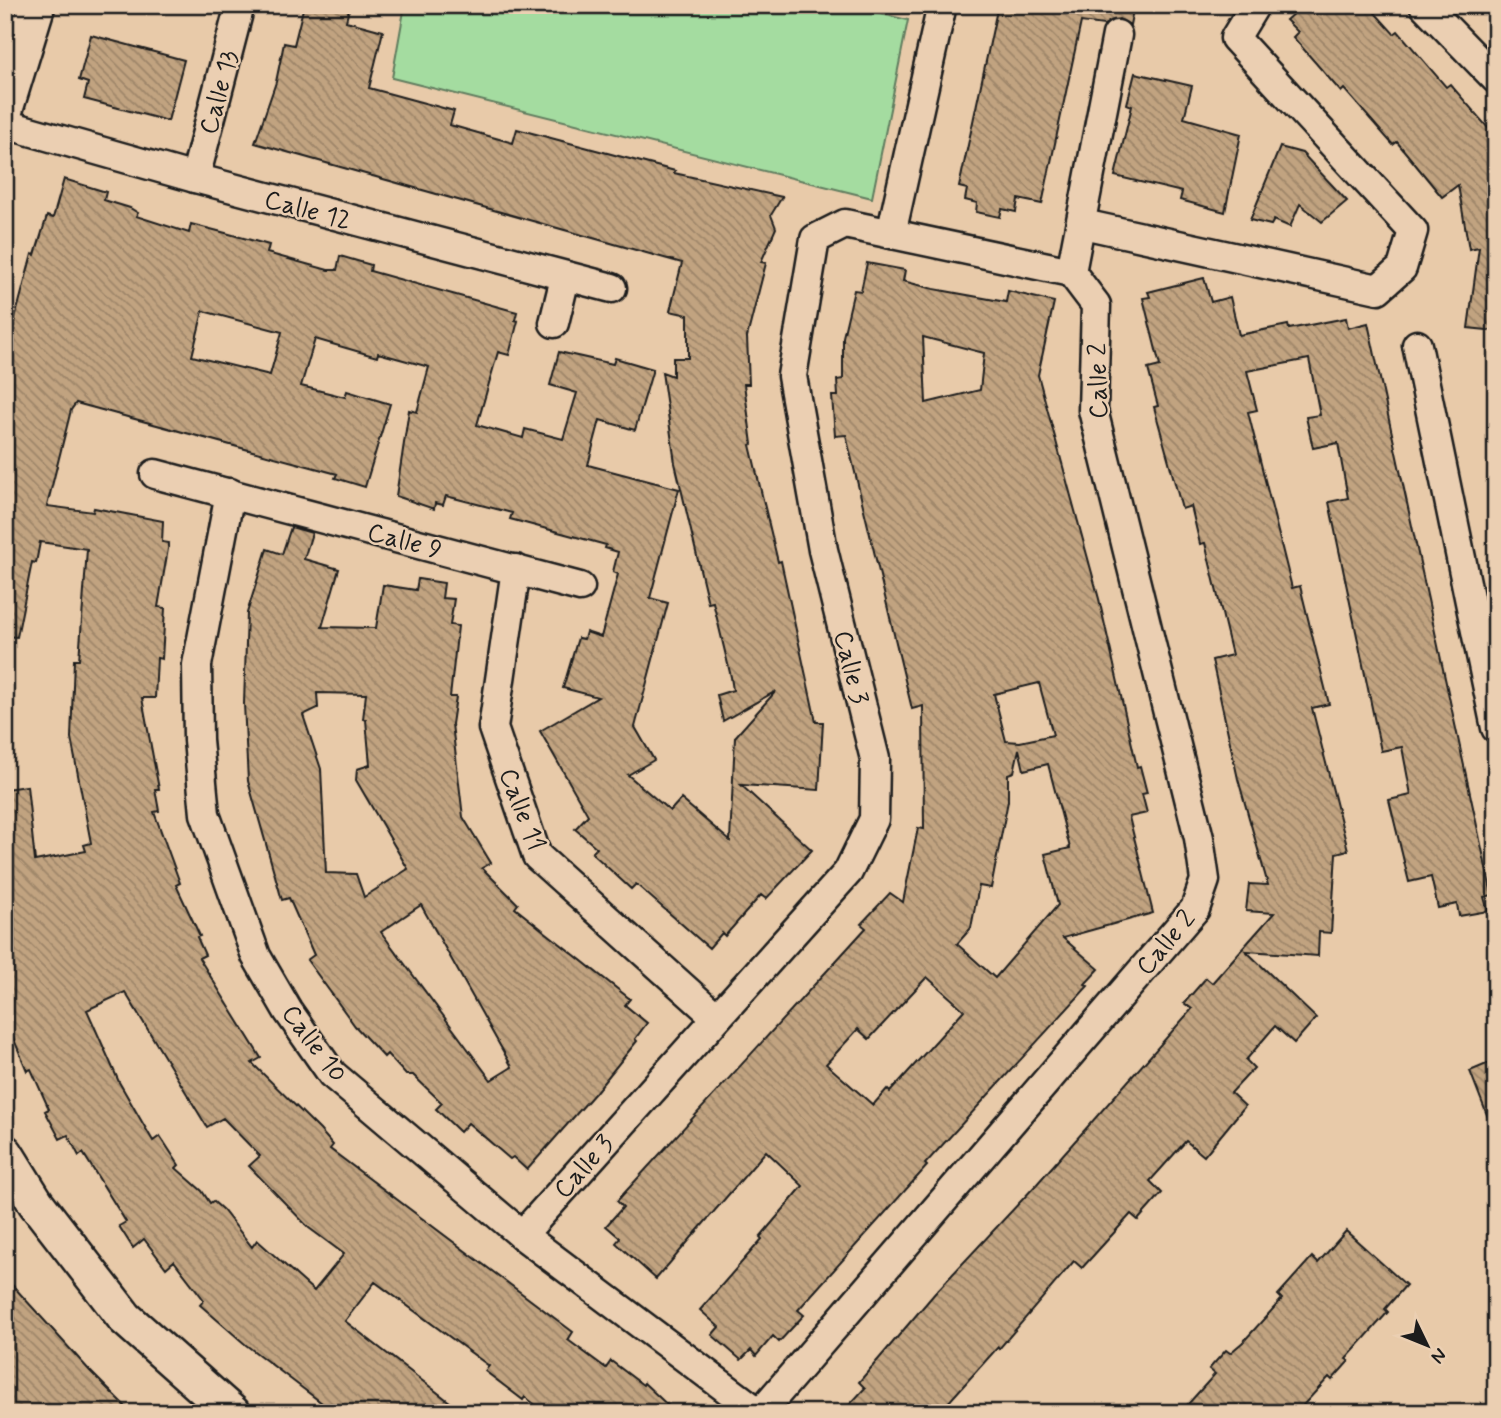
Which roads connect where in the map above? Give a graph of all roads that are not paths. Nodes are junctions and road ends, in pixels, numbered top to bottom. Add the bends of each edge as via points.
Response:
1 (37, 5) edge
2 (240, 5) edge
3 (942, 5) edge
4 (1255, 5) edge
5 (1424, 5) edge
6 (1118, 35) dead end
7 (1496, 79) edge
8 (5, 108) edge
9 (5, 124) edge
10 (195, 178) junction
11 (1083, 224) junction
12 (891, 234) junction
13 (1072, 272) junction
14 (565, 278) junction
15 (612, 288) dead end
16 (554, 323) dead end
17 (1417, 345) dead end
18 (155, 474) dead end
19 (230, 494) junction
20 (516, 569) junction
21 (580, 587) dead end
22 (1485, 627) edge
23 (1496, 728) edge
24 (716, 1017) junction
25 (5, 1153) edge
26 (522, 1235) junction
27 (232, 1413) edge
28 (759, 1413) edge

1 - 8 street
2 - 10 street, Calle 13
3 - 12 street
4 - 11 street via 1234,38 1413,232 1402,268 1378,289
5 - 7 street
6 - 11 street
9 - 10 street, Calle 12
10 - 14 street, Calle 12
11 - 13 street
12 - 13 street, Calle 3
12 - 24 street, Calle 3 via 845,224 815,239 792,376 823,550 875,759 874,819 848,872
13 - 28 street, Calle 2 via 1096,305 1093,410 1199,838 1205,880 1195,909
14 - 15 street, Calle 12
14 - 16 street
17 - 22 street
18 - 19 street, Calle 9
19 - 20 street, Calle 9
19 - 26 street, Calle 10 via 197,665 198,740 205,814 256,956 332,1074
20 - 21 street, Calle 9
20 - 24 street, Calle 11 via 493,728 537,856
22 - 23 street
24 - 26 street, Calle 3
25 - 27 street via 36,1203 125,1318
26 - 28 street, Calle 10

